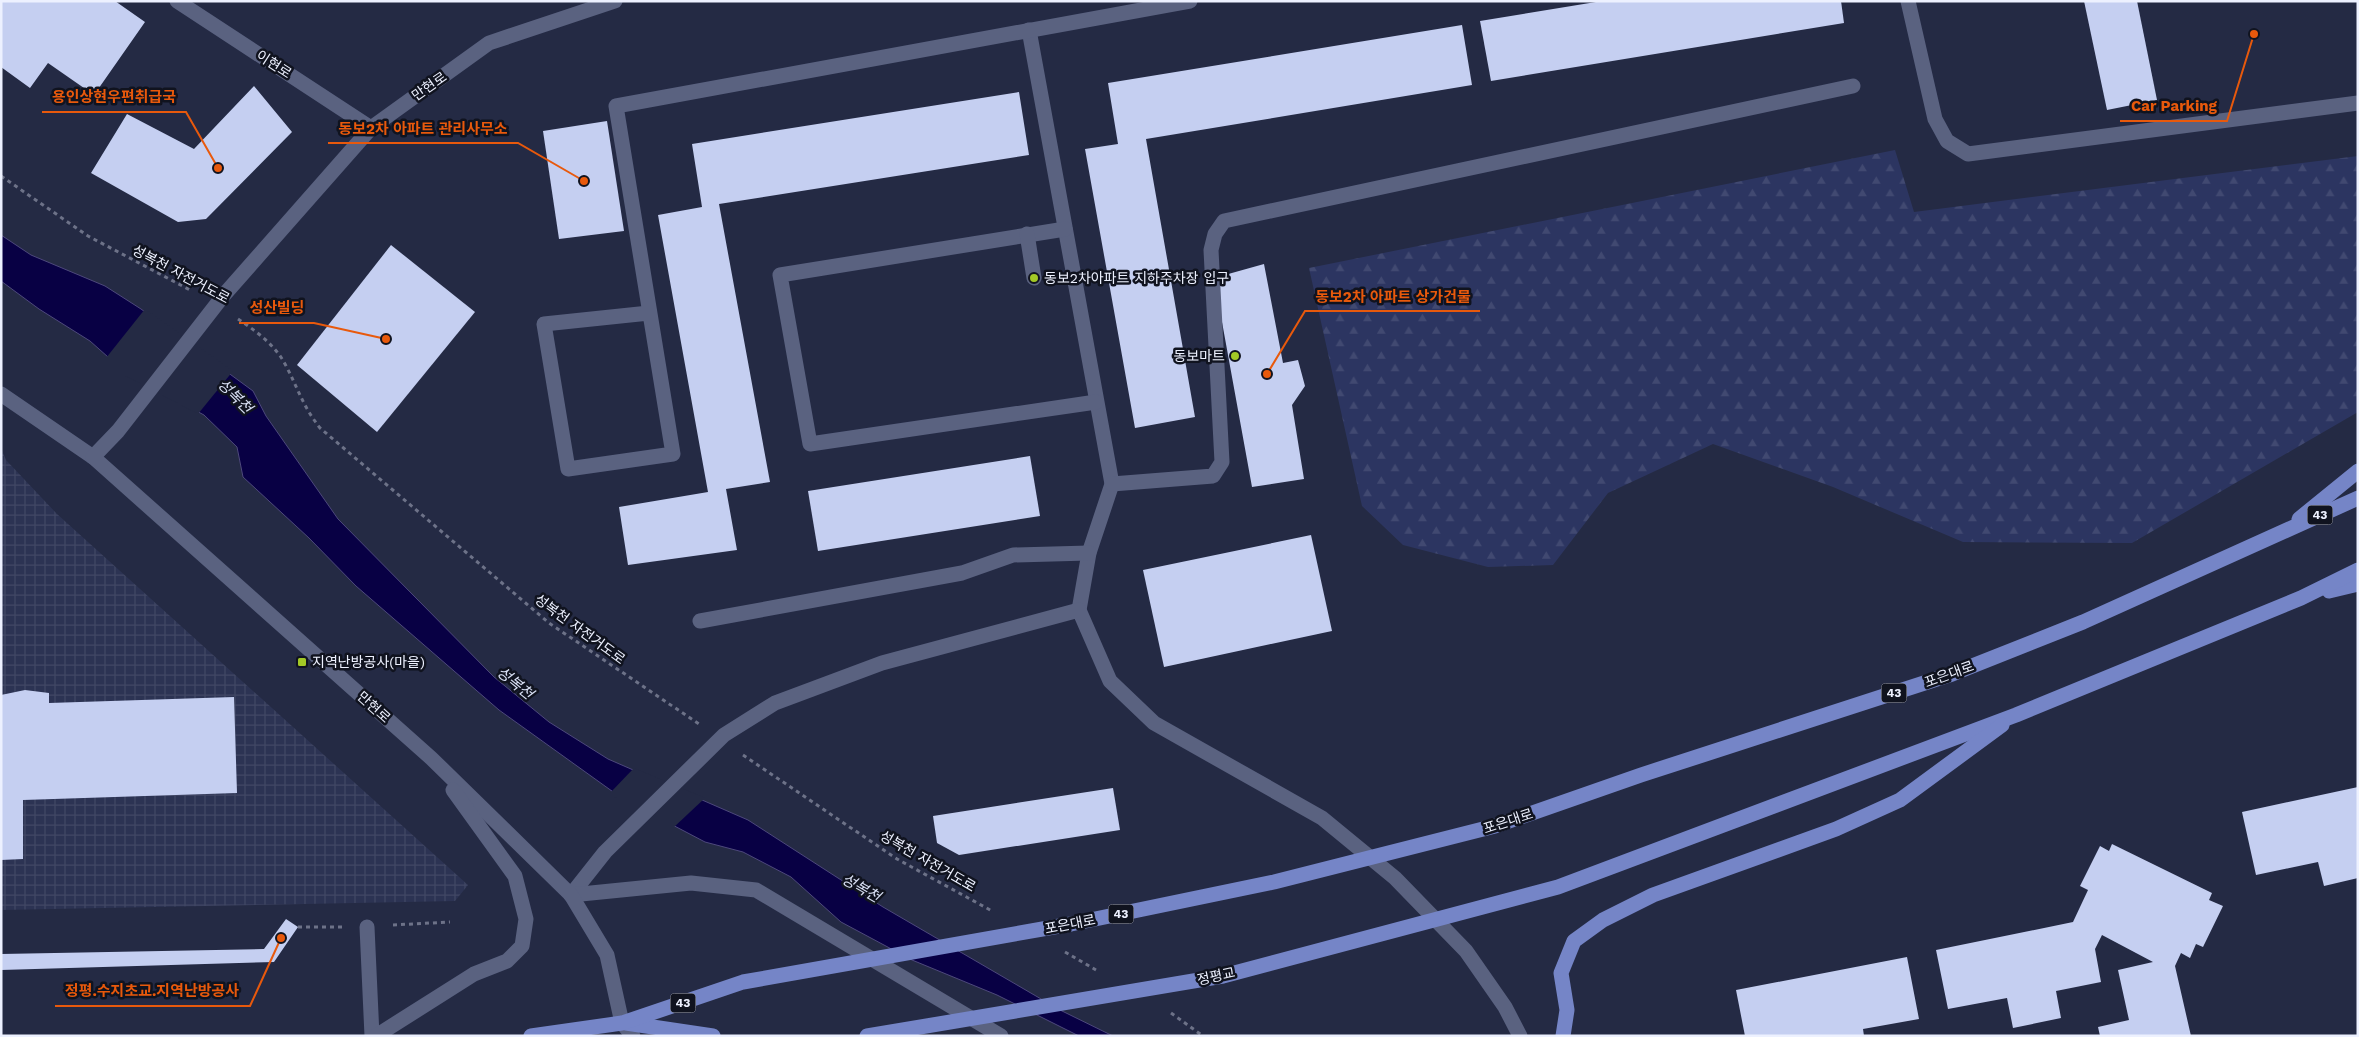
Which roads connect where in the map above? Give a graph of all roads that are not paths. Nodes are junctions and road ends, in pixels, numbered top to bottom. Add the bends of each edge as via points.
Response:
1 (177, 1) edge
2 (615, 1) edge
3 (1190, 1) edge
4 (1908, 1) edge
5 (1029, 30) junction
6 (1853, 86) dead end
7 (2358, 103) edge
8 (371, 128) junction
9 (1065, 229) junction
10 (1028, 234) junction
11 (1034, 278) dead end
12 (650, 313) junction
13 (1, 394) edge
14 (1096, 402) junction
15 (93, 457) junction
16 (2358, 471) edge
17 (1112, 484) junction
18 (2358, 498) edge
19 (2283, 532) junction
20 (1089, 553) junction
21 (2358, 570) edge
22 (2358, 584) edge
23 (2301, 598) junction
24 (1079, 610) junction
25 (700, 621) dead end
26 (2016, 714) junction
27 (431, 758) junction
28 (571, 895) junction
29 (368, 927) road end
30 (622, 1023) junction
31 (372, 1036) edge
32 (376, 1036) edge
33 (531, 1036) edge
34 (633, 1036) edge
35 (713, 1036) edge
36 (866, 1036) edge
37 (1001, 1036) edge
38 (1520, 1036) edge
39 (1563, 1036) edge

1 - 8 street, 이현로
2 - 8 street, 만현로 via 489,43
3 - 5 street
4 - 7 street via 1935,119 1946,141 1968,154
5 - 9 street
5 - 12 street via 616,106
6 - 17 street via 1224,221 1215,234 1211,250 1222,462 1213,476
8 - 15 street, 만현로 via 223,296 118,431
9 - 10 street
9 - 14 street
10 - 11 street
10 - 14 street via 780,274 810,444
12 - 12 street via 544,324 568,469 673,454
13 - 15 street, 만현로
14 - 17 street
15 - 27 street, 만현로
16 - 19 main road
17 - 20 street
18 - 19 main road, 포은대로 / 43
19 - 30 main road, 포은대로 / 43 via 2083,622 1952,674 1495,826 1274,882 1071,924 743,982
20 - 24 street
20 - 25 street via 1012,555 962,573
21 - 23 main road
22 - 23 main road
23 - 26 main road
24 - 28 street via 882,663 775,703 724,735 605,852
24 - 38 street via 1110,681 1154,723 1322,818 1395,878 1466,951 1505,1006
26 - 36 main road, 정평교 via 1558,886 1222,976
26 - 39 main road via 1900,800 1836,829 1653,895 1604,920 1574,942 1561,973 1567,1010
27 - 28 street, 만현로
27 - 32 street via 515,876 526,919 522,946 507,961 474,974
28 - 30 street, 만현로 via 607,955
28 - 37 street via 691,883 756,890
29 - 31 street
30 - 33 main road, 포은대로 / 43
30 - 34 street
30 - 35 main road, 포은대로 / 43

